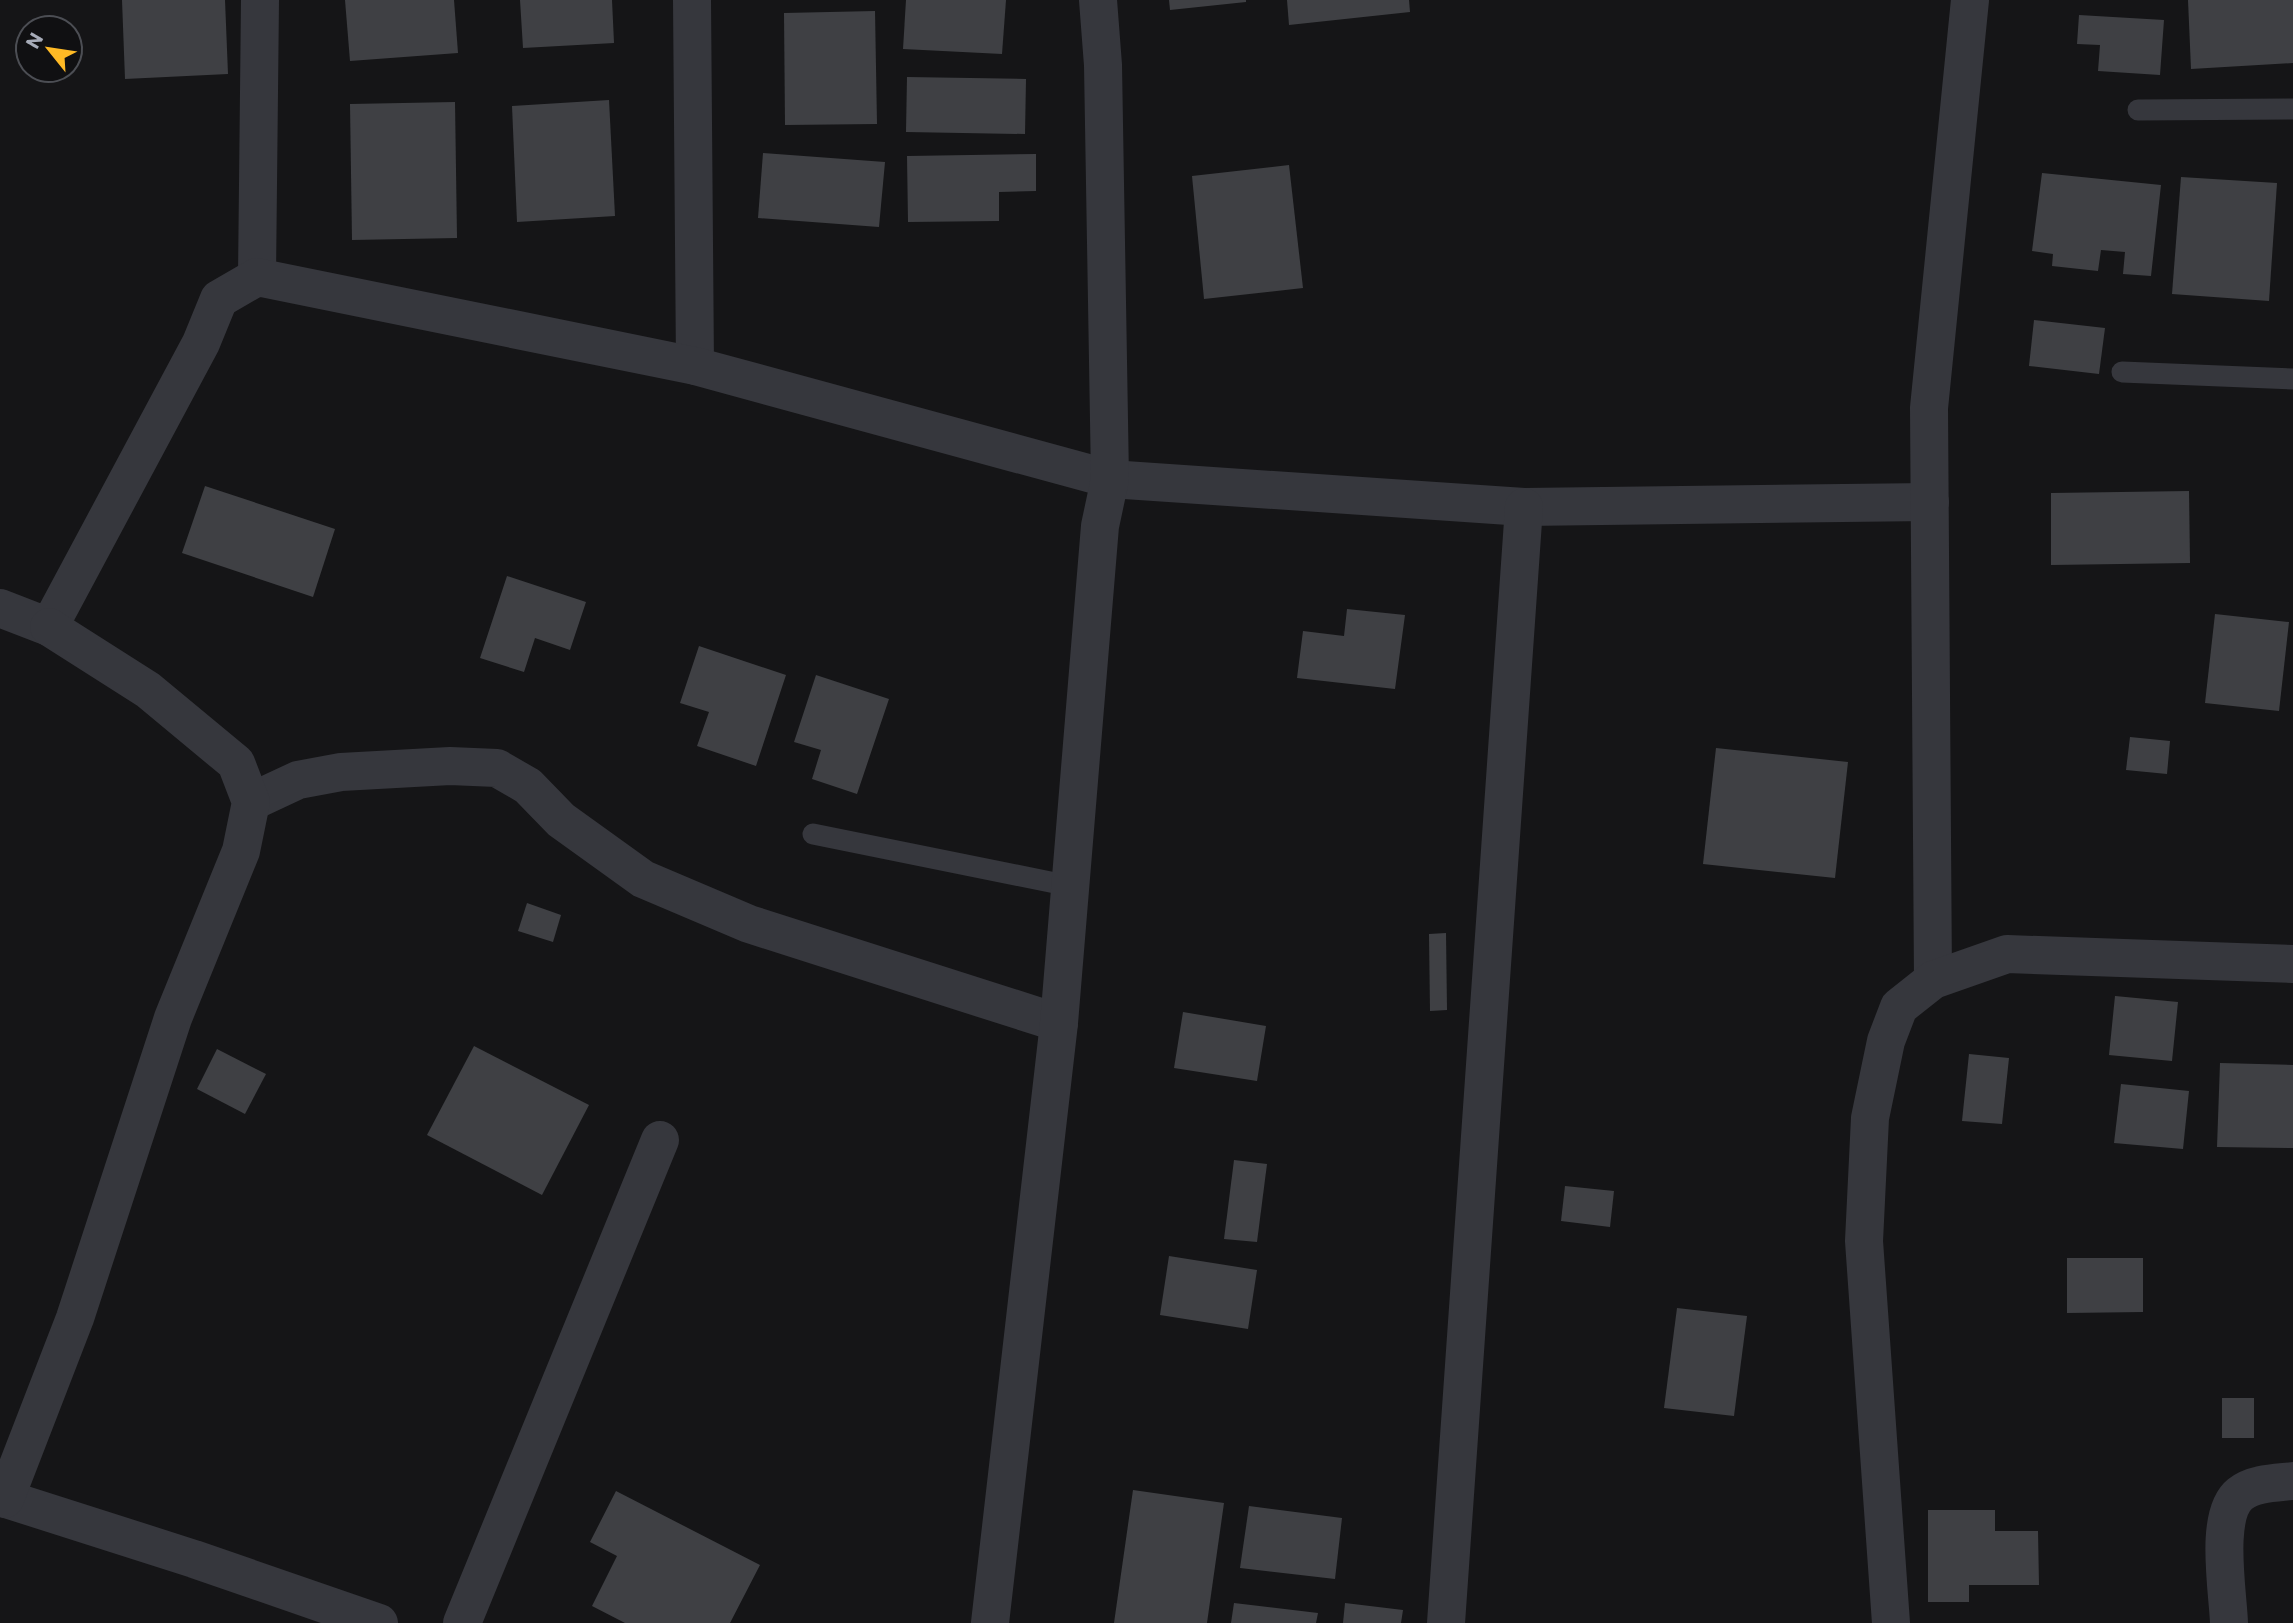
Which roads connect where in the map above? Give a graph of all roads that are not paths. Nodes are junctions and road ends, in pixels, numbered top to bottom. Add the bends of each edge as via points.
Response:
1 (260, 0) edge
2 (692, 0) edge
3 (1098, 0) edge
4 (1970, 0) edge
5 (2293, 109) edge
6 (2138, 110) dead end
7 (257, 277) junction
8 (695, 366) junction
9 (2122, 372) dead end
10 (2293, 379) edge
11 (1110, 479) junction
12 (1930, 502) junction
13 (1524, 507) junction
14 (0, 608) edge
15 (49, 627) junction
16 (251, 802) junction
17 (813, 834) dead end
18 (1070, 886) junction
19 (2293, 964) edge
20 (1933, 980) junction
21 (1059, 1023) junction
22 (660, 1140) dead end
23 (2293, 1481) edge
24 (3, 1498) edge
25 (379, 1623) edge
26 (462, 1623) edge
27 (990, 1623) edge
28 (1446, 1623) edge
29 (1891, 1623) edge
30 (2229, 1623) edge

1 - 7 street
2 - 8 street
3 - 11 street
4 - 12 street via 1929,408
5 - 6 lane
7 - 8 street
7 - 15 street via 219,299 201,343
8 - 11 street
9 - 10 lane
11 - 13 street
11 - 18 street via 1100,526
12 - 13 street
12 - 20 street
13 - 28 street
14 - 15 street
15 - 16 street via 148,690 236,763
16 - 21 street via 298,780 341,772 497,768 528,786 561,820 643,879 749,925
16 - 24 street via 241,851 173,1018 75,1318
17 - 18 lane
18 - 21 street
19 - 20 street via 2007,954
20 - 29 street via 1899,1007 1886,1041 1870,1118 1864,1241
21 - 27 street
22 - 26 street
23 - 30 street via 2260,1485 2238,1495 2224,1524
24 - 25 street

